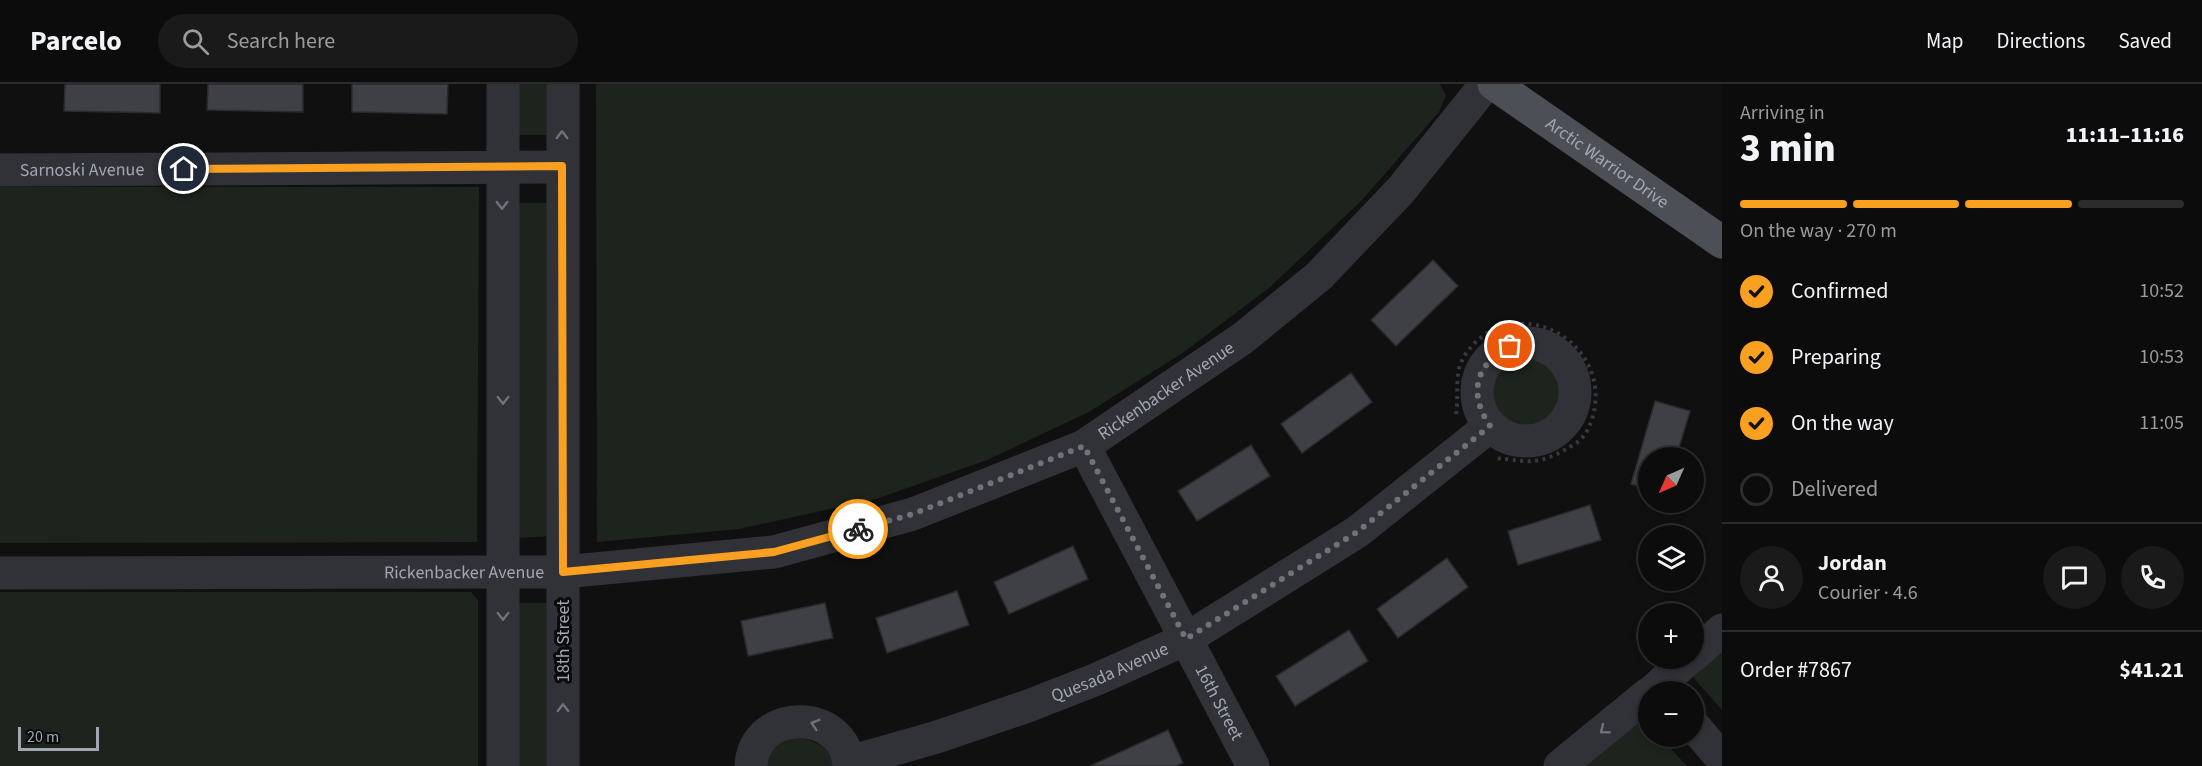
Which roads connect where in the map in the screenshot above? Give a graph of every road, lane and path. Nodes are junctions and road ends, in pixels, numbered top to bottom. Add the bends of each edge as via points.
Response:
1 (503, 84) edge
2 (563, 84) edge
3 (1486, 84) edge
4 (1494, 84) edge
5 (502, 166) junction
6 (562, 166) junction
7 (0, 170) edge
8 (1720, 245) edge
9 (1454, 423) dead end
10 (1490, 426) dead end
11 (1084, 446) junction
12 (1488, 459) dead end
13 (503, 571) junction
14 (563, 572) junction
15 (0, 573) edge
16 (1722, 630) edge
17 (1186, 639) junction
18 (1704, 646) edge
19 (1678, 669) edge
20 (1666, 681) edge
21 (1638, 705) edge
22 (1704, 738) edge
23 (1722, 759) edge
24 (849, 764) edge
25 (503, 766) edge
26 (563, 766) edge
27 (751, 766) edge
28 (1252, 766) edge
29 (1560, 766) edge

1 - 5 street
6 -> 2 street, 18th Street
3 - 11 street, Rickenbacker Avenue via 1401,190 1319,276 1243,338
4 - 8 main road, Arctic Warrior Drive
5 - 6 street, Sarnoski Avenue
5 - 7 street, Sarnoski Avenue
5 -> 13 street
6 - 14 street, 18th Street
9 - 12 path via 1461,364 1473,344 1492,329 1514,323 1538,324 1559,332 1577,347 1591,369 1597,394 1593,419 1581,440 1556,455 1534,461
10 - 17 street, Quesada Avenue via 1357,532
11 - 14 street, Rickenbacker Avenue via 913,514 774,552
11 - 17 street, 16th Street
13 - 14 street, Rickenbacker Avenue
13 - 15 street, Rickenbacker Avenue
13 -> 25 street
26 -> 14 street, 18th Street
16 - 18 street
17 - 24 street, Quesada Avenue via 1028,706
17 - 28 street, 16th Street
19 - 20 street
21 -> 29 street
22 - 23 street
24 -> 27 street, Quesada Avenue via 835,735 808,721 792,721 765,735 756,747

